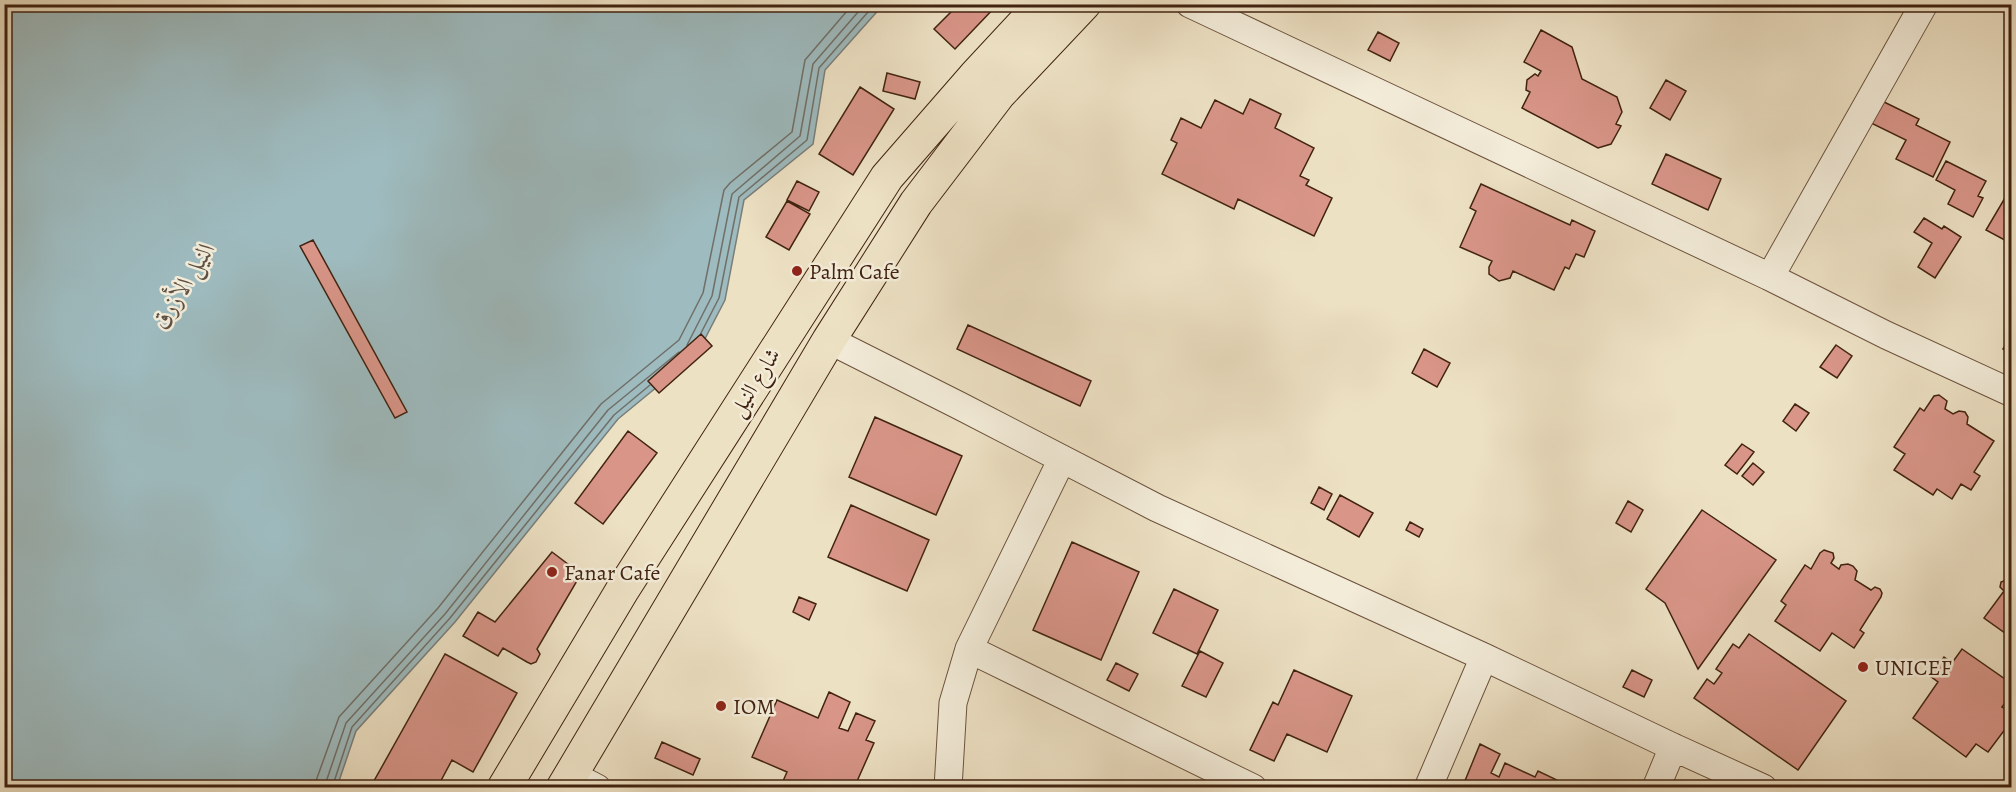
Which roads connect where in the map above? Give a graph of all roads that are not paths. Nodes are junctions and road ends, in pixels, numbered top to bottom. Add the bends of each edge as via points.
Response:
1 (1042, 4) edge
2 (1084, 4) edge
3 (1190, 4) edge
4 (1924, 4) edge
5 (1770, 277) junction
6 (829, 340) junction
7 (2012, 393) edge
8 (1062, 459) junction
9 (969, 650) junction
10 (1484, 657) junction
11 (1673, 747) junction
12 (577, 783) edge
13 (504, 788) edge
14 (948, 788) edge
15 (1253, 788) edge
16 (1428, 788) edge
17 (1656, 788) edge
18 (1763, 788) edge

1 - 13 main road, شارع النيل via 887,177 623,589
2 - 6 main road, شارع النيل via 999,94 916,203
3 - 5 street
4 - 5 street
5 - 7 street
6 - 8 street
6 - 12 main road, شارع النيل
8 - 9 street
8 - 10 street via 1157,508
9 - 14 street via 952,703
9 - 15 street
10 - 11 street
10 - 16 street
11 - 17 street
11 - 18 street

